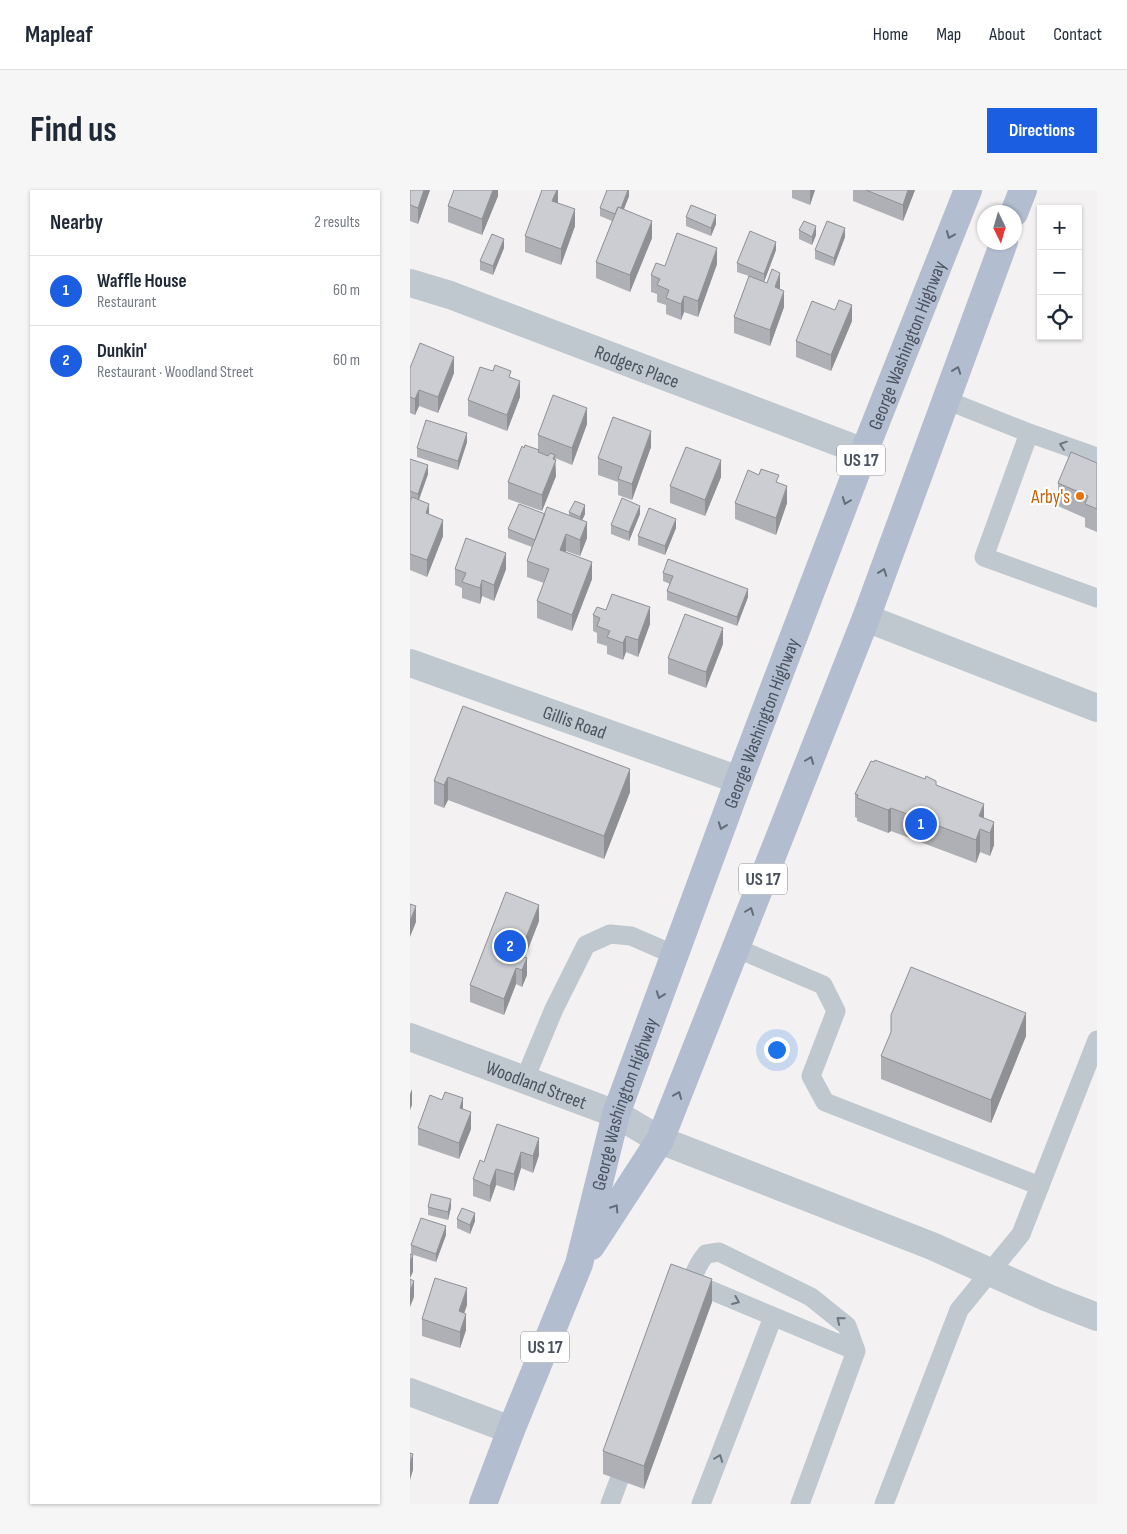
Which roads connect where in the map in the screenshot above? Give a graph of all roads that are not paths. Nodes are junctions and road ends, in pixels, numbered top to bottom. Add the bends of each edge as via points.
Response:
1 (968, 190) edge
2 (1023, 190) edge
3 (1017, 205) edge
4 (1001, 250) edge
5 (410, 283) edge
6 (946, 400) junction
7 (1029, 433) junction
8 (864, 452) junction
9 (1097, 457) edge
10 (1097, 598) edge
11 (866, 618) junction
12 (410, 663) edge
13 (1097, 708) edge
14 (739, 780) junction
15 (736, 948) junction
16 (675, 955) junction
17 (410, 1038) edge
18 (1097, 1040) edge
19 (524, 1081) junction
20 (616, 1114) junction
21 (660, 1140) junction
22 (1040, 1186) junction
23 (579, 1264) junction
24 (990, 1272) junction
25 (773, 1317) junction
26 (1097, 1317) edge
27 (856, 1351) junction
28 (410, 1392) edge
29 (511, 1430) junction
30 (619, 1480) dead end
31 (483, 1504) edge
32 (610, 1504) edge
33 (701, 1504) edge
34 (800, 1504) edge
35 (884, 1504) edge

1 -> 8 main road, George Washington Highway / US 17
2 - 3 main road
6 -> 4 main road, George Washington Highway / US 17
5 - 8 street, Rodgers Place via 450,295
6 - 7 lane
11 -> 6 main road, George Washington Highway / US 17
9 -> 7 lane
7 - 10 lane via 984,557
8 -> 14 main road, George Washington Highway / US 17
11 - 13 street
15 -> 11 main road, George Washington Highway / US 17
12 - 14 street, Gillis Road
14 -> 16 main road, George Washington Highway / US 17
21 -> 15 main road, George Washington Highway / US 17
15 - 22 lane via 823,985 836,1011 812,1076 825,1102
16 - 19 lane via 631,936 610,934 586,945 554,1009
16 -> 20 main road, George Washington Highway / US 17
17 - 19 street, Woodland Street
18 - 22 lane
19 - 20 street, Woodland Street
20 - 21 street, Woodland Street
20 - 23 main road, George Washington Highway / US 17
23 -> 21 main road, George Washington Highway / US 17
21 - 24 street, Woodland Street via 932,1246
22 - 24 lane via 1021,1234
23 - 29 main road, George Washington Highway / US 17
24 - 26 street, Woodland Street
24 - 35 lane via 959,1310
25 - 27 lane
27 -> 25 lane via 847,1326 811,1297 719,1252 706,1254 699,1262 691,1288
33 -> 25 lane
27 - 34 lane
28 - 29 street
29 - 31 main road, George Washington Highway / US 17
30 - 32 lane

